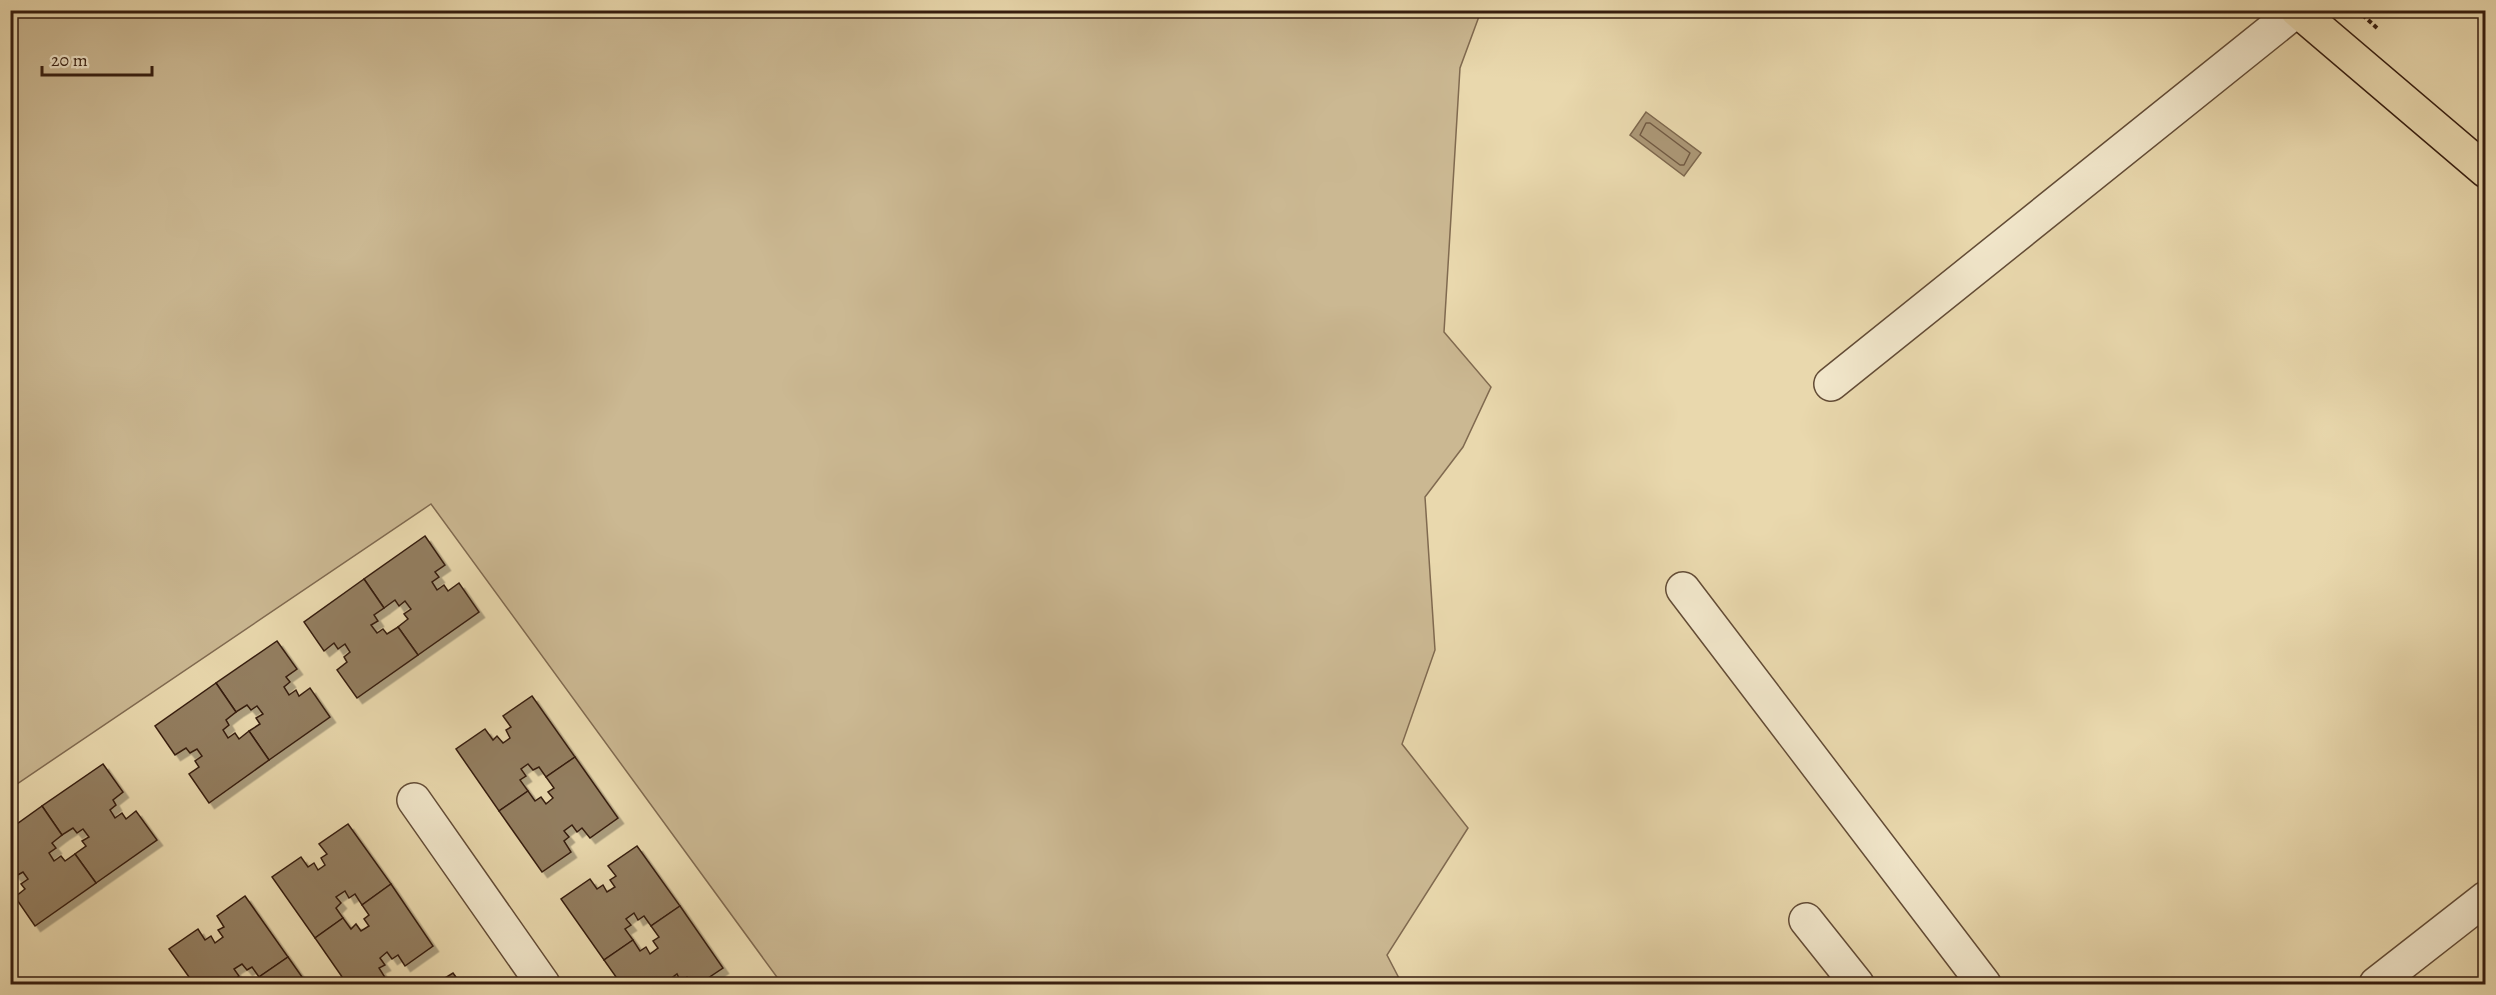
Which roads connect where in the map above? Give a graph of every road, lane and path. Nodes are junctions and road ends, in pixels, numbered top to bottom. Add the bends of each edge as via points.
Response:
1 (2297, 10) edge
2 (2486, 171) edge
3 (1831, 384) dead end
4 (1683, 589) dead end
5 (414, 800) dead end
6 (2486, 898) edge
7 (1806, 920) dead end
8 (543, 984) edge
9 (1857, 984) edge
10 (1984, 984) edge
11 (2376, 984) edge

1 - 2 main road
1 - 3 street
4 - 10 street
5 - 8 street
6 - 11 street
7 - 9 street

